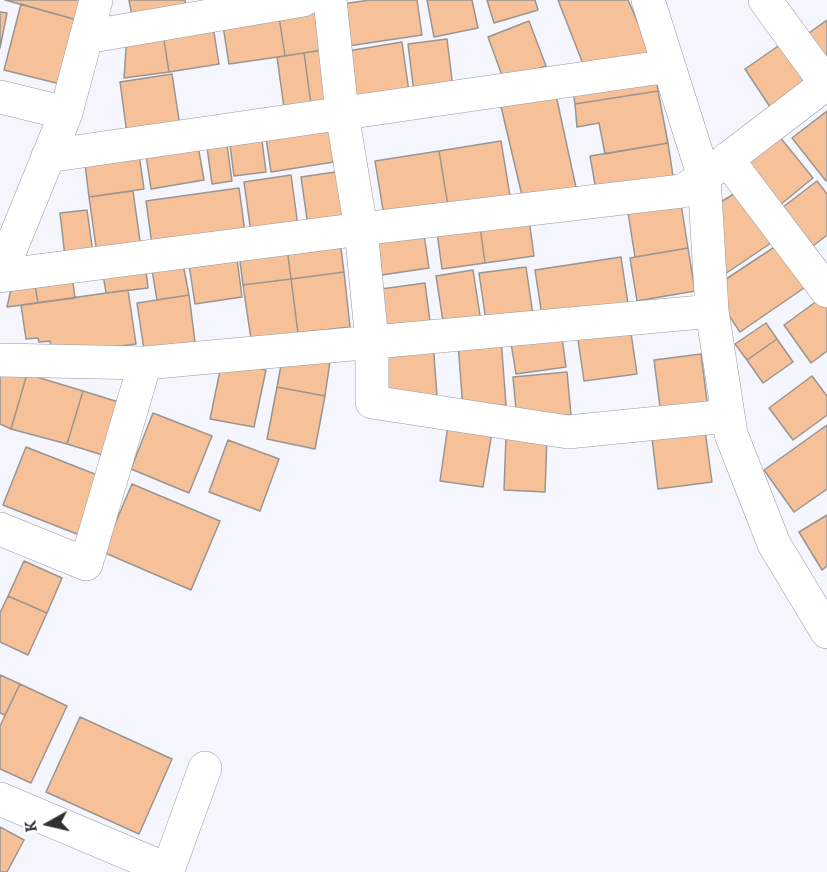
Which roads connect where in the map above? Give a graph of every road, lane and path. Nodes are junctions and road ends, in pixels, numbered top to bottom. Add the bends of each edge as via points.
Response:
1 (96, 0) edge
2 (303, 0) edge
3 (330, 0) edge
4 (648, 0) edge
5 (765, 0) edge
6 (86, 37) junction
7 (669, 66) junction
8 (827, 84) edge
9 (0, 98) edge
10 (66, 113) junction
11 (342, 113) junction
12 (48, 156) junction
13 (716, 168) junction
14 (361, 229) junction
15 (0, 275) edge
16 (827, 291) edge
17 (712, 311) junction
18 (372, 342) junction
19 (0, 360) edge
20 (145, 363) junction
21 (728, 416) junction
22 (0, 530) edge
23 (827, 632) edge
24 (205, 768) dead end
25 (0, 799) edge

1 - 6 street
2 - 6 street
3 - 11 street
4 - 7 street
5 - 8 street
6 - 10 street
7 - 11 street
7 - 13 street
8 - 13 street
9 - 10 street
10 - 12 street
11 - 12 street
11 - 14 street
12 - 15 street
13 - 14 street via 682,191
13 - 16 street
13 - 17 street
14 - 15 street
14 - 18 street
17 - 18 street
17 - 21 street
18 - 20 street
18 - 21 street via 372,402 568,432
19 - 20 street
20 - 22 street via 86,564
21 - 23 street via 731,434 774,544
24 - 25 street via 168,870

